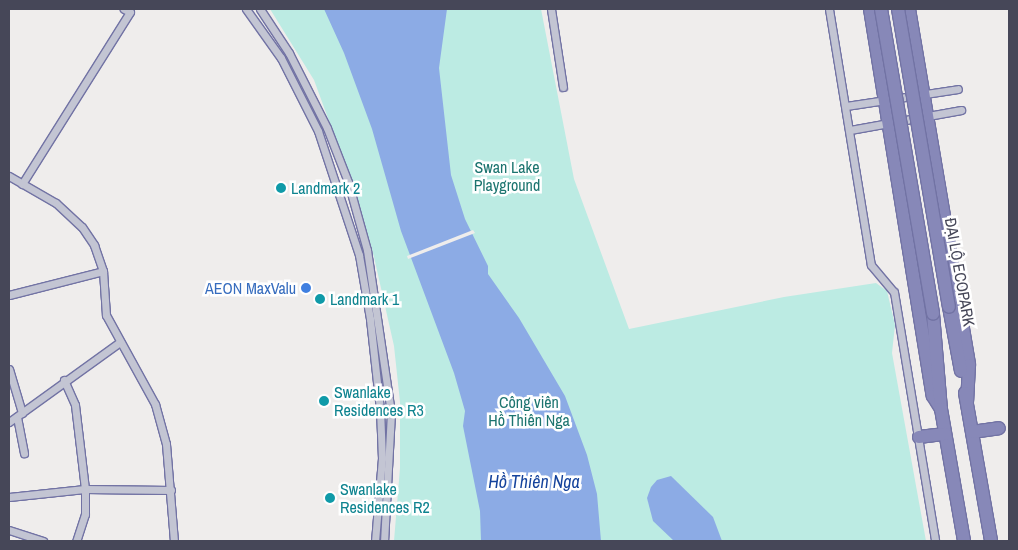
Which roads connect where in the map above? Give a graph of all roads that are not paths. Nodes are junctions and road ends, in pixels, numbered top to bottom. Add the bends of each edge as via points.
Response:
1 (124, 9) edge
2 (246, 9) edge
3 (260, 9) edge
4 (551, 9) edge
5 (829, 9) edge
6 (870, 9) edge
7 (881, 9) edge
8 (898, 9) edge
9 (909, 9) edge
10 (289, 53) junction
11 (281, 58) junction
12 (563, 87) dead end
13 (958, 89) dead end
14 (923, 94) junction
15 (885, 100) junction
16 (846, 106) junction
17 (961, 110) dead end
18 (927, 116) junction
19 (889, 122) junction
20 (850, 130) junction
21 (9, 176) edge
22 (22, 184) junction
23 (103, 271) junction
24 (371, 271) junction
25 (362, 272) junction
26 (9, 295) edge
27 (120, 342) junction
28 (9, 369) edge
29 (64, 380) junction
30 (967, 401) junction
31 (941, 409) junction
32 (19, 415) junction
33 (9, 422) edge
34 (999, 428) dead end
35 (972, 432) junction
36 (945, 434) junction
37 (919, 437) junction
38 (24, 453) dead end
39 (86, 490) junction
40 (171, 490) junction
41 (9, 497) edge
42 (378, 507) junction
43 (387, 508) junction
44 (9, 530) edge
45 (43, 541) edge
46 (76, 541) edge
47 (174, 541) edge
48 (375, 541) edge
49 (384, 541) edge
50 (935, 541) edge
51 (964, 541) edge
52 (991, 541) edge

1 - 22 street via 130,12
2 - 11 street
3 - 10 street
4 - 12 street
5 - 16 street
6 - 15 highway
7 - 31 highway, ĐẠI LỘ ECOPARK, bridge via 933,314
8 - 30 highway, ĐẠI LỘ ECOPARK, bridge
9 - 14 highway
10 - 11 street
10 - 24 street via 348,182
11 - 25 street via 318,130
13 - 14 street
14 - 15 street
14 - 18 highway
15 - 16 street
15 - 19 highway
16 - 20 street
17 - 18 street
18 - 19 street
18 - 30 highway via 969,365
19 - 20 street
19 - 31 highway via 933,396
20 - 37 street via 871,265 894,292
21 - 22 street
22 - 23 street via 56,203 82,227 94,245
23 - 26 street
23 - 27 street via 106,315
24 - 25 street
24 - 43 street via 391,413
25 - 42 street via 380,409 382,458
27 - 29 street
27 - 40 street via 155,404 166,444
28 - 32 street
29 - 32 street
29 - 39 street via 75,405
30 - 35 highway, ĐẠI LỘ ECOPARK
31 - 36 highway, ĐẠI LỘ ECOPARK
32 - 33 street
32 - 38 street
34 - 35 highway
35 - 52 highway, ĐẠI LỘ ECOPARK
36 - 37 highway
36 - 51 highway, ĐẠI LỘ ECOPARK
37 - 50 street
39 - 40 street
39 - 41 street
39 - 46 street via 85,514
40 - 47 street
42 - 43 street
42 - 48 street
43 - 49 street
44 - 45 street

